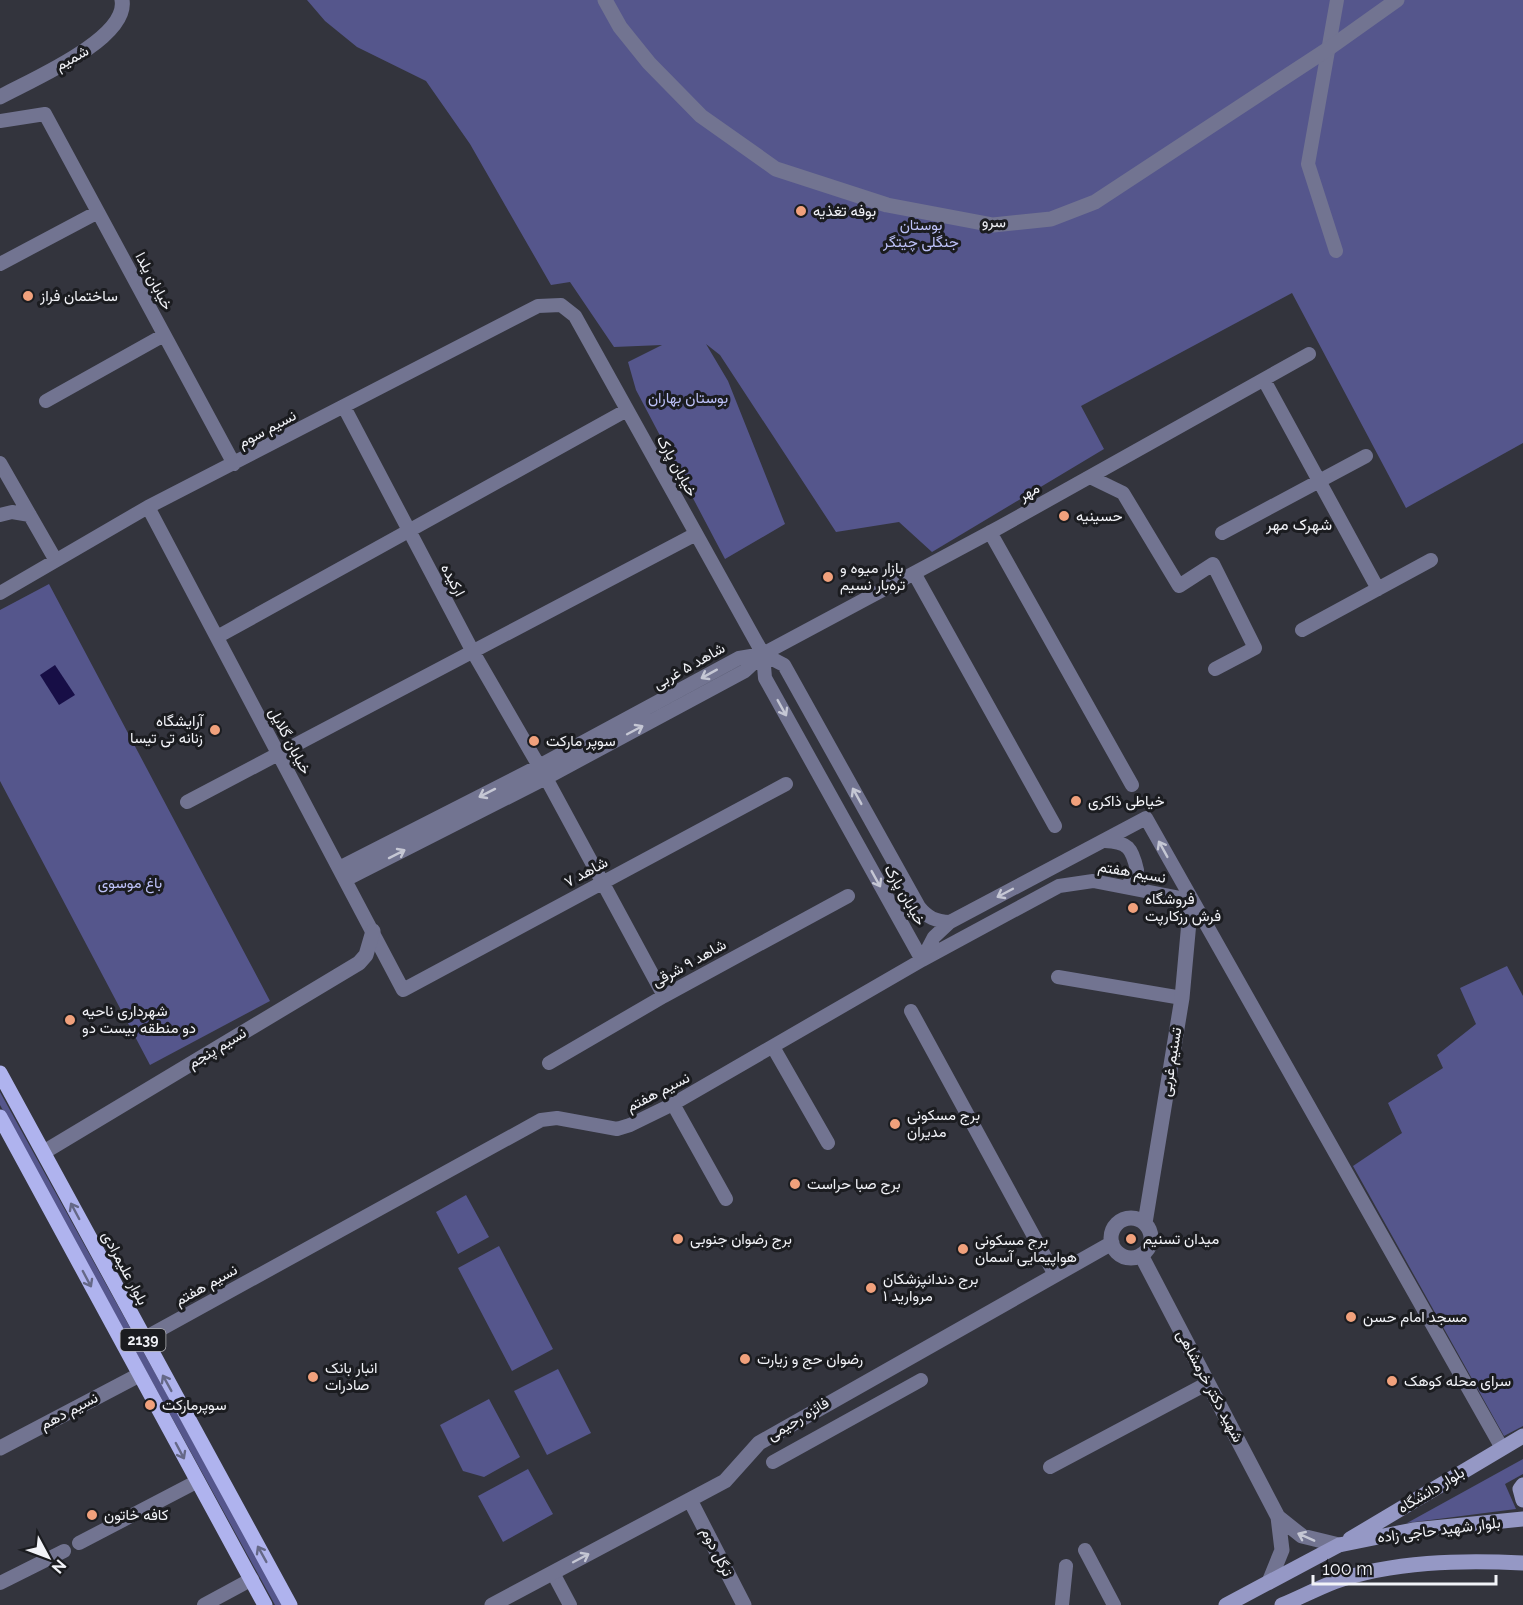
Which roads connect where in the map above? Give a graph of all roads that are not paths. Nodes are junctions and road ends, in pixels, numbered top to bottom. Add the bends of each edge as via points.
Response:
1 (122, 0) edge
2 (605, 0) edge
3 (1337, 0) edge
4 (1397, 0) edge
5 (1328, 49) junction
6 (0, 97) edge
7 (0, 121) edge
8 (98, 212) junction
9 (1336, 251) dead end
10 (0, 264) edge
11 (553, 303) joint
12 (164, 335) junction
13 (1309, 354) dead end
14 (1264, 380) junction
15 (46, 401) dead end
16 (344, 406) junction
17 (627, 410) junction
18 (1366, 456) dead end
19 (0, 463) edge
20 (234, 464) junction
21 (1090, 477) junction
22 (1319, 481) junction
23 (148, 507) junction
24 (30, 514) junction
25 (0, 515) edge
26 (409, 531) junction
27 (990, 532) junction
28 (1222, 533) dead end
29 (696, 534) junction
30 (55, 559) junction
31 (1431, 560) dead end
32 (914, 573) junction
33 (1378, 589) junction
34 (0, 593) edge
35 (1302, 630) dead end
36 (216, 637) junction
37 (473, 652) junction
38 (764, 654) junction
39 (1215, 669) dead end
40 (278, 753) junction
41 (542, 772) junction
42 (786, 784) dead end
43 (1132, 786) dead end
44 (187, 802) dead end
45 (1055, 826) dead end
46 (1105, 841) junction
47 (342, 874) junction
48 (602, 882) junction
49 (1127, 886) junction
50 (848, 896) dead end
51 (1191, 900) junction
52 (950, 922) junction
53 (373, 931) junction
54 (922, 960) junction
55 (1058, 977) dead end
56 (403, 990) joint
57 (664, 996) junction
58 (1182, 998) junction
59 (911, 1011) dead end
60 (773, 1047) junction
61 (549, 1063) dead end
62 (0, 1073) edge
63 (673, 1104) junction
64 (0, 1117) edge
65 (828, 1143) dead end
66 (44, 1152) junction
67 (726, 1199) dead end
68 (1145, 1223) junction
69 (1112, 1243) junction
70 (1141, 1256) junction
71 (1055, 1275) junction
72 (143, 1339) junction
73 (139, 1375) junction
74 (921, 1380) dead end
75 (1209, 1383) junction
76 (808, 1413) junction
77 (820, 1436) junction
78 (1523, 1436) edge
79 (0, 1448) edge
80 (1502, 1448) junction
81 (773, 1462) dead end
82 (1050, 1467) dead end
83 (196, 1482) junction
84 (1523, 1485) edge
85 (690, 1500) junction
86 (1523, 1500) edge
87 (1278, 1516) junction
88 (1523, 1520) edge
89 (79, 1544) dead end
90 (1339, 1545) junction
91 (1085, 1550) dead end
92 (64, 1551) dead end
93 (1523, 1563) edge
94 (1066, 1566) dead end
95 (553, 1573) junction
96 (252, 1580) junction
97 (1269, 1582) junction
98 (0, 1583) edge
99 (204, 1605) edge
100 (265, 1605) edge
101 (290, 1605) edge
102 (492, 1605) edge
103 (570, 1605) edge
104 (744, 1605) edge
105 (1062, 1605) edge
106 (1114, 1605) edge
107 (1226, 1605) edge
108 (1282, 1605) edge

1 - 6 street, شمیم via 116,24 95,45
2 - 5 street, سرو via 620,27 649,63 701,116 776,169 887,205 993,225 1051,219 1095,202
3 - 5 street
4 - 5 street, سرو
5 - 9 street via 1308,164
7 - 8 street, خیابان یلدا via 45,114
8 - 10 street
8 - 12 street, خیابان یلدا
11 - 16 street, نسیم سوم via 538,306
11 - 17 street, خیابان پارک via 575,316
12 - 15 street
12 - 20 street, خیابان یلدا
13 - 14 street, مهر
14 - 21 street, مهر
14 - 22 street
16 - 20 street, نسیم سوم
16 - 26 street, ارکیده
17 - 26 street
17 - 29 street, خیابان پارک
18 - 22 street
19 - 24 street
20 - 23 street, نسیم سوم
21 - 27 street, مهر
21 - 39 street via 1123,493 1179,586 1213,564 1255,648
22 - 28 street
22 - 33 street
23 - 30 street, نسیم سوم
23 - 36 street, خیابان گلایل
24 - 25 street
24 - 30 street
26 - 36 street
26 - 37 street, ارکیده
27 - 32 street, مهر
27 - 43 street
29 - 37 street
29 - 38 street, خیابان پارک
30 - 34 street, نسیم سوم
31 - 33 street
32 - 38 street, مهر
32 - 45 street
33 - 35 street
36 - 40 street, خیابان گلایل
37 - 40 street
37 - 41 street, ارکیده
38 - 41 street, شاهد ۵ غربی via 745,671
52 -> 38 street, خیابان پارک via 927,917 919,907 784,665
38 -> 54 street, خیابان پارک via 765,678
40 - 44 street
40 - 47 street, خیابان گلایل
41 - 47 street, شاهد ۵ غربی
41 - 48 street, ارکیده
42 - 48 street, شاهد ۷
46 - 49 street via 1121,842 1133,853 1137,870
51 -> 46 street via 1146,818
46 -> 52 street
47 - 53 street, خیابان گلایل
48 - 56 street, شاهد ۷
48 - 57 street, ارکیده
49 - 51 street, نسیم هفتم
49 - 54 street, نسیم هفتم via 1093,880 1059,886
50 - 57 street, شاهد ۹ شرقی
51 - 58 street, تسنیم غربی
51 - 80 street
52 - 54 street via 934,937
53 - 56 street, خیابان گلایل
53 - 66 street, نسیم پنجم via 366,955 359,963
54 - 60 street, نسیم هفتم
55 - 58 street
57 - 61 street, شاهد ۹ شرقی
58 - 68 street, تسنیم غربی
59 - 71 street
60 - 63 street, نسیم هفتم
60 - 65 street
62 - 66 main road, بلوار علیمرادی / 2139
63 - 67 street
63 - 72 street, نسیم هفتم via 617,1129 557,1118 541,1120
64 -> 73 main road, 2139
72 -> 66 main road, بلوار علیمرادی / 2139
68 - 69 street via 1133,1218 1121,1221 1113,1231
68 - 70 street via 1151,1241
69 - 70 street via 1123,1256
69 - 71 street, فائزه رحیمی
70 - 75 street, شهید دکتر خرمشاهی
71 - 76 street, فائزه رحیمی
101 -> 72 main road, بلوار علیمرادی / 2139
73 - 79 street, نسیم دهم
73 -> 83 main road, 2139
74 - 77 street
75 - 82 street
75 - 87 street, شهید دکتر خرمشاهی
76 - 77 street
76 - 85 street, فائزه رحیمی via 759,1443 725,1481
77 - 81 street
78 - 80 main road, بلوار دانشگاه
80 - 90 main road, بلوار دانشگاه
83 - 89 street
83 - 96 main road, 2139
84 - 86 main road
95 -> 85 street, فائزه رحیمی
85 - 104 street, ترگل دوم
90 -> 87 street, شهید دکتر خرمشاهی via 1302,1536
87 - 97 street, شهید دکتر خرمشاهی via 1282,1550
88 - 90 main road, بلوار شهید حاجی زاده via 1413,1530
90 - 97 main road, بلوار شهید حاجی زاده
91 - 106 street
92 - 98 street
93 - 108 main road via 1422,1565 1377,1571 1334,1582
94 - 105 street
95 - 102 street, فائزه رحیمی
95 - 103 street
96 - 99 street
96 - 100 main road, 2139
97 - 107 main road, بلوار شهید حاجی زاده

